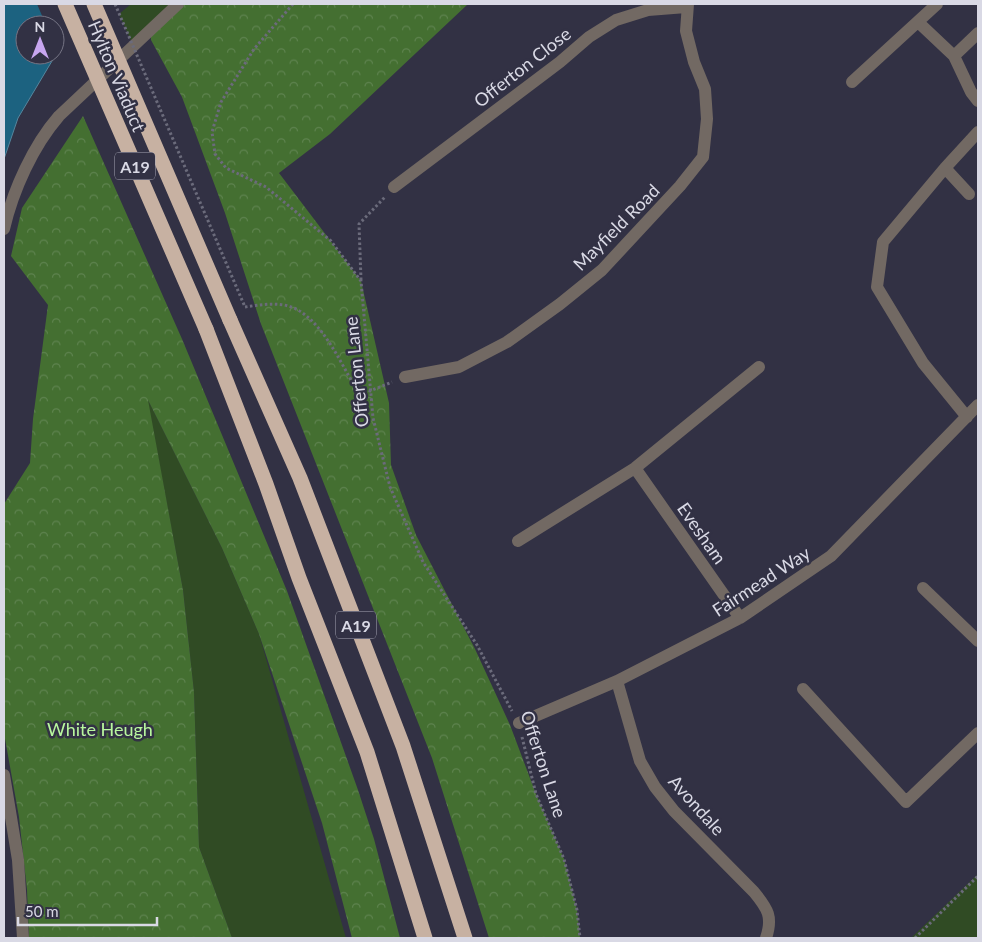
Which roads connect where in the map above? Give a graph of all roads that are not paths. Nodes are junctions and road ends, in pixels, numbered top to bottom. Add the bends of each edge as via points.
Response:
1 (65, 4) edge
2 (94, 4) edge
3 (178, 4) edge
4 (937, 4) edge
5 (687, 5) edge
6 (918, 22) junction
7 (978, 33) edge
8 (954, 56) junction
9 (852, 82) dead end
10 (978, 101) edge
11 (978, 132) edge
12 (945, 168) junction
13 (394, 187) road end
14 (969, 194) dead end
15 (4, 229) edge
16 (759, 367) dead end
17 (405, 377) road end
18 (978, 406) edge
19 (967, 417) junction
20 (635, 468) junction
21 (518, 541) dead end
22 (923, 588) dead end
23 (740, 618) junction
24 (978, 641) edge
25 (617, 681) junction
26 (803, 689) dead end
27 (519, 723) road end
28 (978, 733) edge
29 (4, 776) edge
30 (23, 938) edge
31 (425, 938) edge
32 (465, 938) edge
33 (766, 938) edge

1 - 31 highway, Hylton Viaduct / A19, bridge via 206,329 266,484 367,752
2 - 32 highway, Hylton Viaduct / A19, bridge via 300,478 403,746
3 - 15 street via 47,130 24,169
4 - 6 street
5 - 13 street, Offerton Close via 648,10 616,20 589,37
5 - 17 street, Mayfield Road via 686,32 705,89 707,119 703,157 602,270 560,304 506,342 459,367
6 - 8 street
6 - 9 street
7 - 8 street
8 - 10 street
11 - 12 street
12 - 14 street
12 - 19 street via 883,242 877,287 923,362
16 - 20 street
18 - 19 street, Fairmead Way
19 - 23 street, Fairmead Way via 832,556
20 - 21 street
20 - 23 street, Evesham
22 - 24 street
23 - 25 street, Fairmead Way
25 - 27 street, Fairmead Way
25 - 33 street, Avondale via 640,761 674,811 765,905 770,924
26 - 28 street via 906,802
29 - 30 street via 18,860

